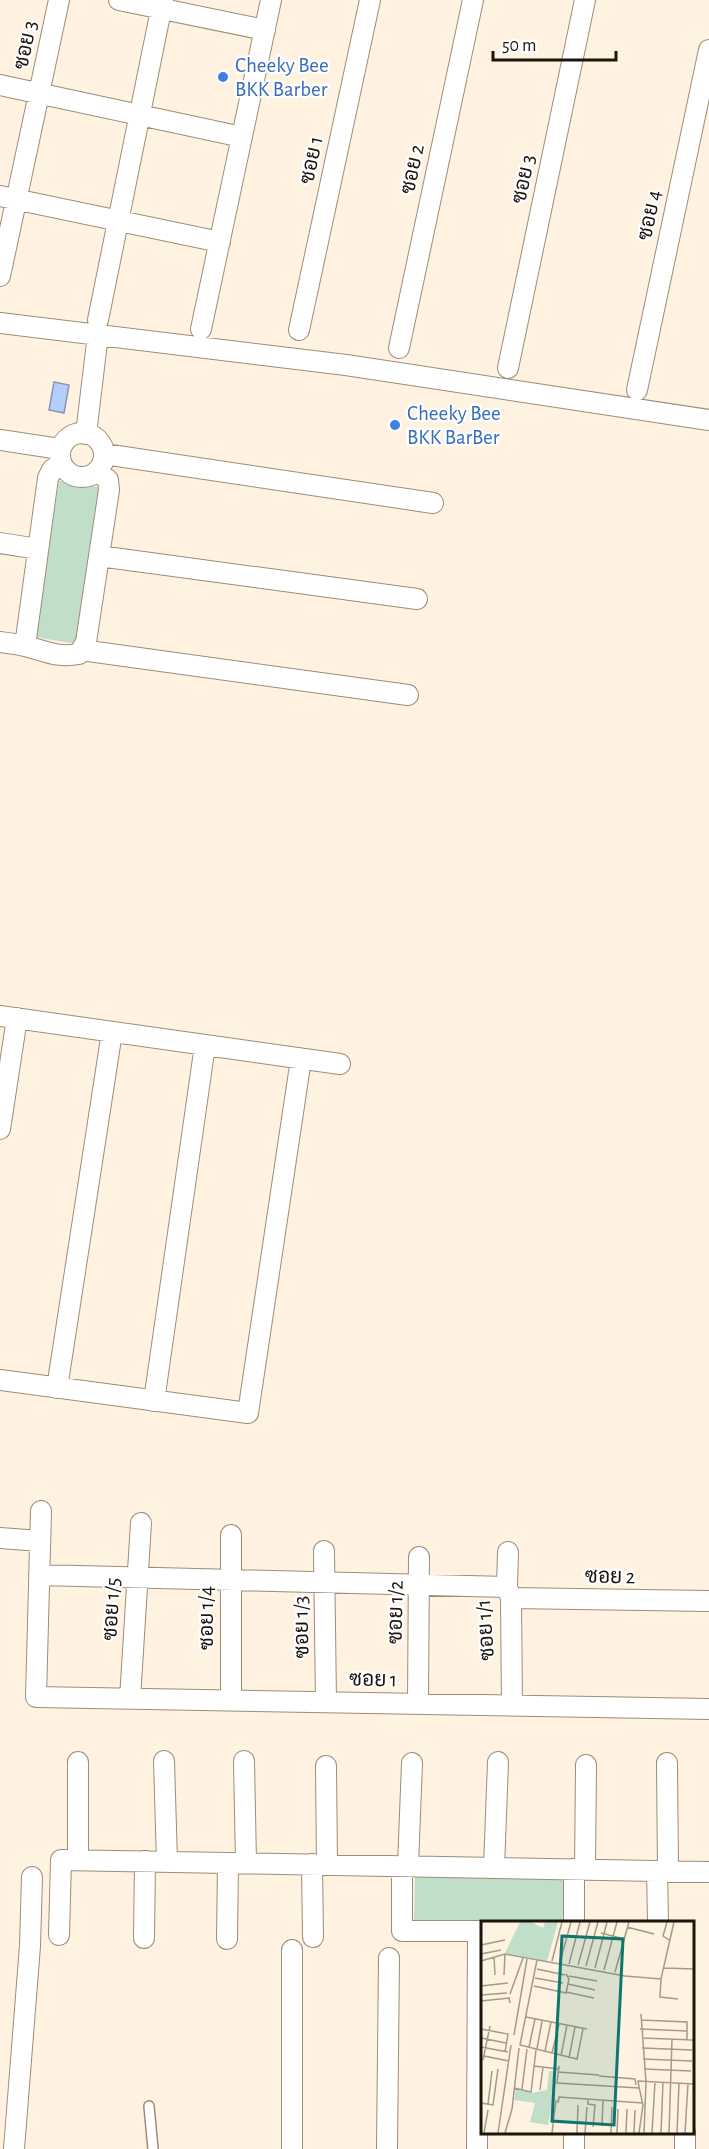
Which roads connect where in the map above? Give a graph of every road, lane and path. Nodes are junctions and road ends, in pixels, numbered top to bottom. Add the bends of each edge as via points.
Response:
1 (59, 0) edge
2 (119, 0) edge
3 (271, 0) edge
4 (370, 0) edge
5 (473, 0) edge
6 (585, 0) edge
7 (162, 4) edge
8 (265, 30) junction
9 (709, 50) edge
10 (0, 86) edge
11 (39, 94) junction
12 (140, 115) junction
13 (242, 137) junction
14 (8, 197) edge
15 (118, 220) junction
16 (220, 242) junction
17 (0, 276) edge
18 (0, 323) edge
19 (98, 327) junction
20 (201, 329) dead end
21 (299, 330) dead end
22 (399, 348) dead end
23 (508, 368) dead end
24 (637, 390) dead end
25 (709, 420) edge
26 (86, 434) junction
27 (0, 440) edge
28 (61, 456) junction
29 (100, 462) junction
30 (433, 503) dead end
31 (0, 543) edge
32 (38, 549) junction
33 (99, 556) junction
34 (417, 599) dead end
35 (0, 642) edge
36 (25, 646) junction
37 (81, 650) junction
38 (408, 695) dead end
39 (9, 1017) edge
40 (112, 1032) junction
41 (205, 1045) junction
42 (302, 1059) junction
43 (339, 1064) dead end
44 (0, 1129) edge
45 (0, 1380) edge
46 (57, 1388) junction
47 (154, 1401) junction
48 (41, 1511) dead end
49 (141, 1523) dead end
50 (231, 1535) dead end
51 (0, 1538) edge
52 (40, 1541) junction
53 (324, 1551) dead end
54 (508, 1552) dead end
55 (419, 1557) dead end
56 (39, 1575) junction
57 (136, 1578) junction
58 (230, 1580) junction
59 (324, 1583) junction
60 (419, 1585) junction
61 (509, 1593) junction
62 (709, 1601) edge
63 (130, 1699) junction
64 (231, 1700) junction
65 (326, 1702) junction
66 (417, 1704) junction
67 (512, 1705) junction
68 (709, 1708) edge
69 (164, 1761) dead end
70 (244, 1761) dead end
71 (78, 1762) dead end
72 (498, 1762) dead end
73 (412, 1763) dead end
74 (667, 1763) dead end
75 (586, 1765) dead end
76 (326, 1766) dead end
77 (78, 1860) junction
78 (145, 1861) junction
79 (167, 1862) junction
80 (237, 1863) junction
81 (320, 1865) junction
82 (405, 1866) junction
83 (494, 1868) junction
84 (580, 1869) junction
85 (662, 1871) junction
86 (709, 1872) edge
87 (32, 1877) dead end
88 (574, 1921) edge
89 (658, 1921) edge
90 (59, 1935) dead end
91 (313, 1937) dead end
92 (144, 1938) dead end
93 (227, 1939) dead end
94 (292, 1950) dead end
95 (388, 1959) dead end
96 (480, 2019) edge
97 (149, 2106) dead end
98 (14, 2149) edge
99 (153, 2149) edge
100 (292, 2149) edge
101 (387, 2149) edge
102 (477, 2149) edge

1 - 11 street, ซอย 3
2 - 7 street
3 - 8 street
4 - 21 street, ซอย 1
5 - 22 street, ซอย 2
6 - 23 street, ซอย 3
7 - 8 street
7 - 12 street
8 - 13 street
9 - 24 street, ซอย 4
10 - 11 street
11 - 12 street
11 - 14 street, ซอย 3
12 - 13 street
12 - 15 street
13 - 16 street
14 - 15 street
14 - 17 street, ซอย 3
15 - 16 street
15 - 19 street
16 - 20 street
18 - 19 street
19 - 25 street
19 - 26 street
26 - 28 street via 69,437
26 - 29 street via 101,444
27 - 28 street
28 - 29 street via 77,477 92,475
28 - 32 street via 48,478
29 - 30 street
29 - 33 street via 108,490
31 - 32 street
32 - 36 street
33 - 34 street
33 - 37 street via 86,642
35 - 36 street
36 - 37 street via 67,656
37 - 38 street
39 - 40 street
39 - 44 street
40 - 41 street
40 - 46 street
41 - 42 street
41 - 47 street
42 - 43 street
42 - 47 street via 249,1413
45 - 46 street
46 - 47 street
48 - 52 street
49 - 57 street, ซอย 1/5
50 - 58 street, ซอย 1/4
51 - 52 street
52 - 56 street
53 - 59 street, ซอย 1/3
54 - 61 street, ซอย 1/1
55 - 60 street, ซอย 1/2
56 - 57 street, ซอย 2
56 - 63 street, ซอย 1 via 36,1697
57 - 58 street, ซอย 2
57 - 63 street, ซอย 1/5
58 - 59 street, ซอย 2
58 - 64 street, ซอย 1/4
59 - 60 street, ซอย 2
59 - 65 street, ซอย 1/3
60 - 61 street, ซอย 2
60 - 66 street, ซอย 1/2
61 - 62 street, ซอย 2
61 - 67 street, ซอย 1/1
63 - 64 street, ซอย 1
64 - 65 street, ซอย 1
65 - 66 street, ซอย 1
66 - 67 street, ซอย 1
67 - 68 street, ซอย 1
69 - 79 street
70 - 80 street
71 - 77 street
72 - 83 street
73 - 82 street
74 - 85 street
75 - 84 street
76 - 81 street
77 - 78 street
77 - 90 street via 61,1860
78 - 79 street
78 - 92 street
79 - 80 street
80 - 81 street
80 - 93 street
81 - 82 street
81 - 91 street
82 - 83 street
82 - 96 street via 402,1931 478,1931
83 - 84 street
84 - 85 street
84 - 88 street
85 - 86 street
85 - 89 street
87 - 98 street
94 - 100 street
95 - 101 street
96 - 102 street
97 - 99 lane

